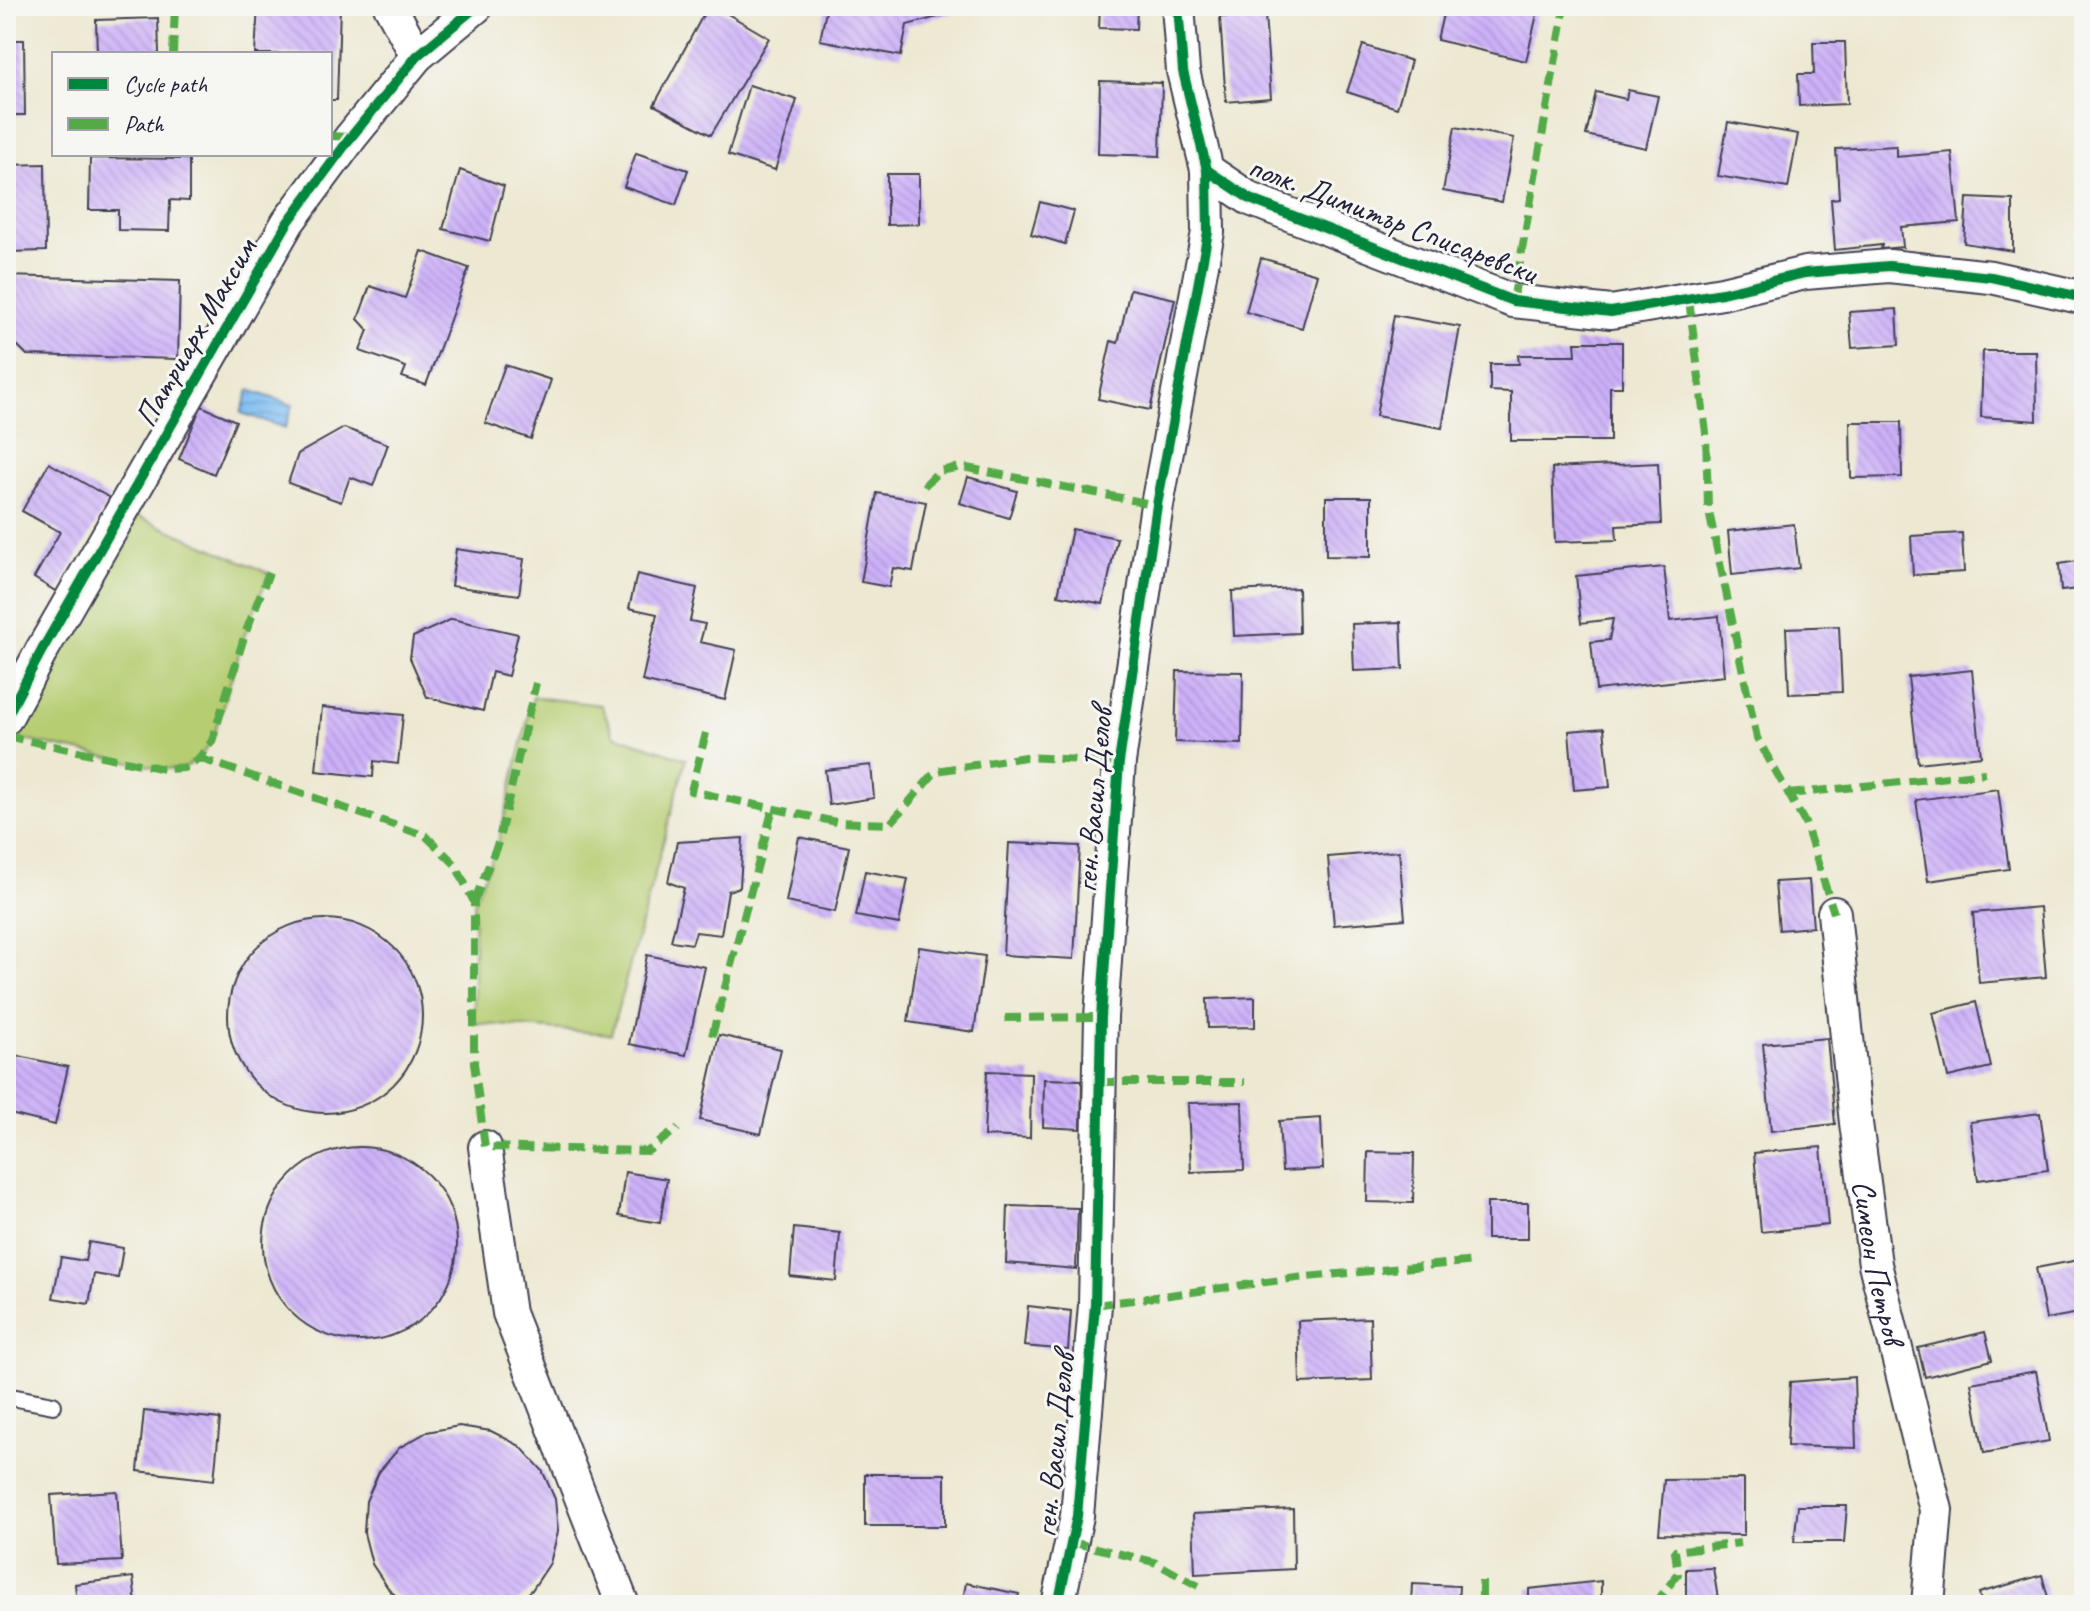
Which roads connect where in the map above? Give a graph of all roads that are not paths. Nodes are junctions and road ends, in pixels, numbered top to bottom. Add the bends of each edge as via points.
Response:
1 (390, 6) edge
2 (477, 6) edge
3 (1178, 6) edge
4 (417, 56) junction
5 (1207, 170) junction
6 (2084, 298) edge
7 (6, 718) edge
8 (1834, 913) dead end
9 (485, 1147) dead end
10 (6, 1396) edge
11 (53, 1405) dead end
12 (623, 1605) edge
13 (1058, 1605) edge
14 (1928, 1605) edge

1 - 4 street
2 - 4 street, Патриарх Максим
3 - 5 street, ген. Васил Делов via 1183,71
4 - 7 street, Патриарх Максим via 288,222
5 - 6 street, полк. Димитър Списаревски via 1250,199 1513,301 1611,312 1805,273 1889,266 1991,277
5 - 13 street, ген. Васил Делов via 1208,232 1157,505 1119,762 1101,1017 1095,1305 1077,1516
8 - 14 street, Симеон Петров via 1875,1264 1936,1510
9 - 12 street via 509,1313
10 - 11 lane

